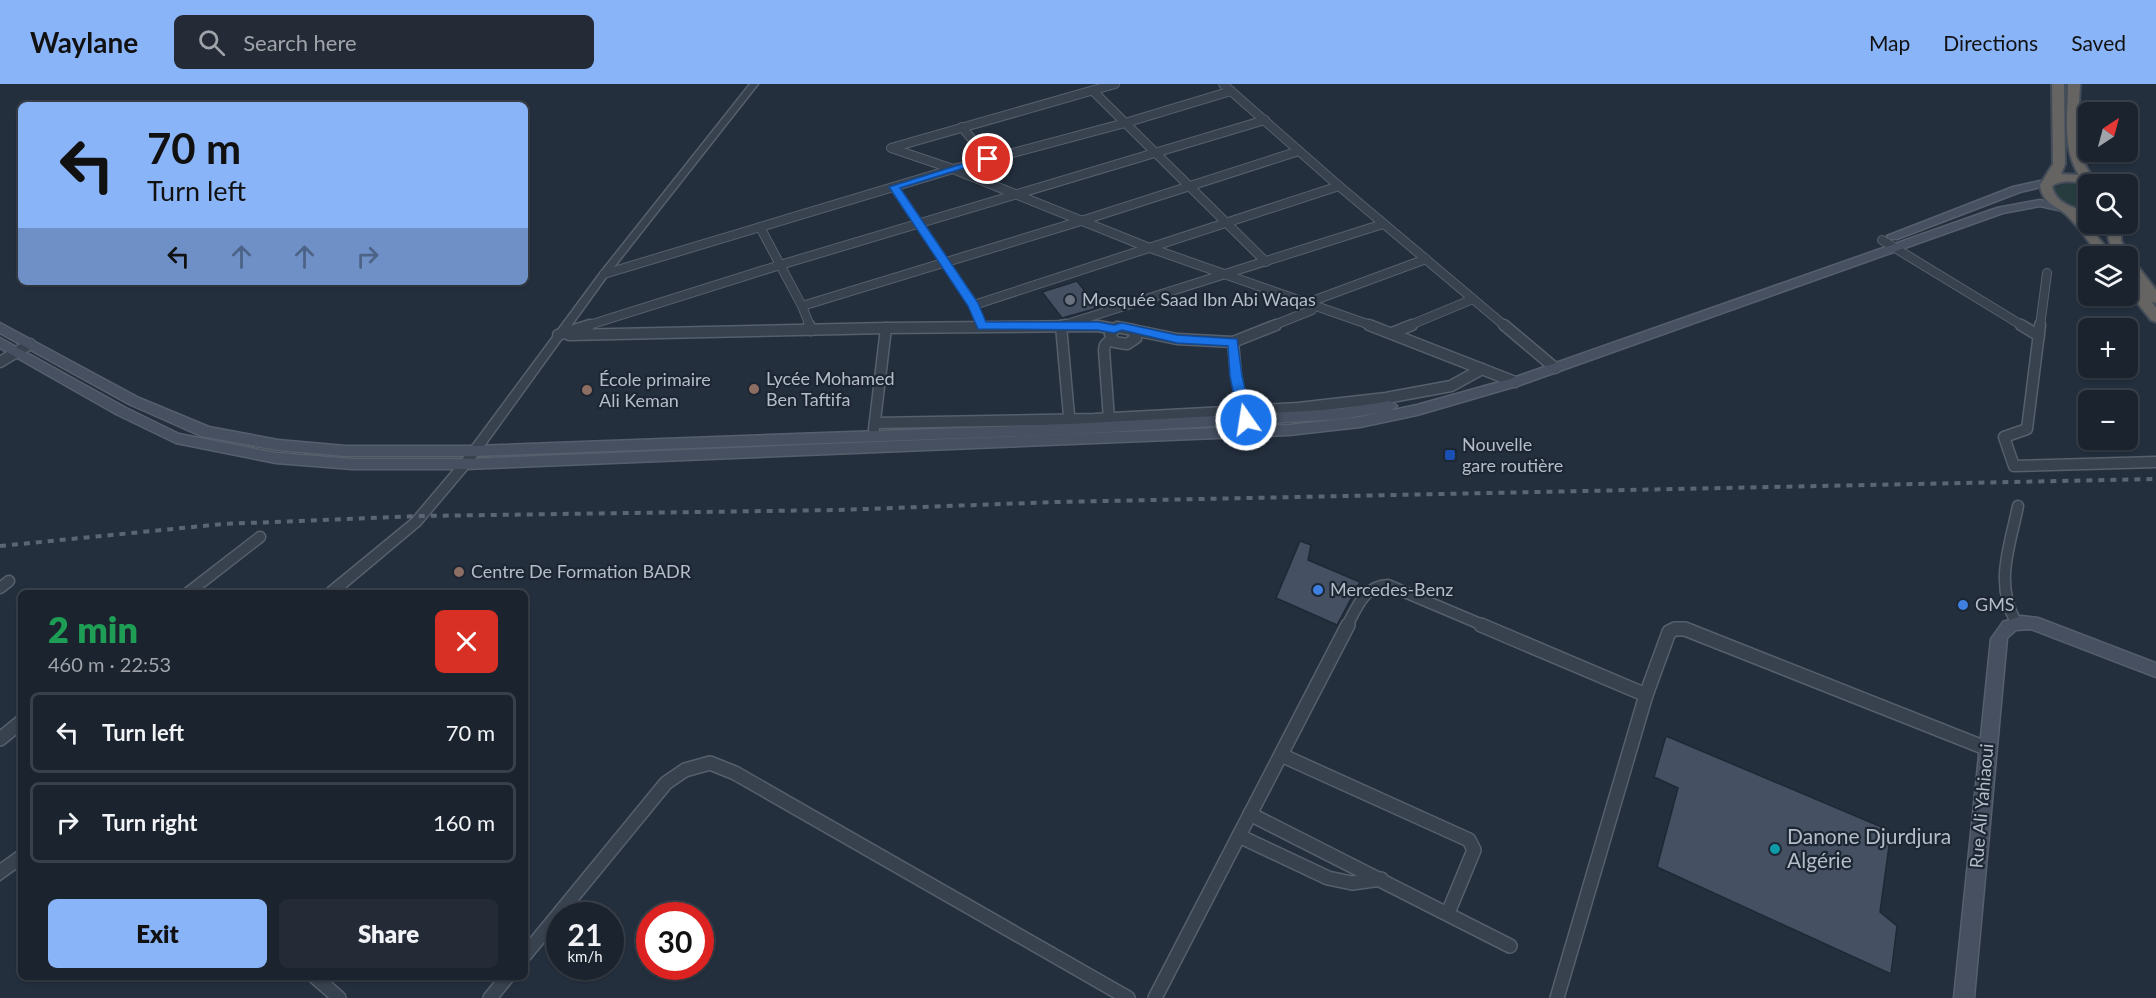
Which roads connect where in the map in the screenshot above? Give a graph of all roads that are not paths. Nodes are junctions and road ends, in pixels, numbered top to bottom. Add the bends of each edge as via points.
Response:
1 (754, 84) edge
2 (1115, 84) edge
3 (1223, 84) edge
4 (2058, 84) edge
5 (2074, 84) edge
6 (1093, 91) junction
7 (1231, 91) junction
8 (1265, 120) junction
9 (1125, 123) junction
10 (962, 127) junction
11 (1299, 151) junction
12 (1157, 153) junction
13 (988, 159) junction
14 (953, 169) junction
15 (2086, 174) edge
16 (2078, 181) edge
17 (2049, 182) junction
18 (1190, 185) junction
19 (1339, 186) junction
20 (894, 187) junction
21 (1017, 195) junction
22 (2067, 209) junction
23 (2078, 213) edge
24 (1081, 221) junction
25 (1227, 221) junction
26 (919, 224) junction
27 (1383, 224) junction
28 (759, 227) junction
29 (1887, 244) junction
30 (2100, 246) edge
31 (1147, 247) junction
32 (1426, 259) junction
33 (1266, 262) junction
34 (945, 263) junction
35 (780, 265) junction
36 (2047, 273) dead end
37 (604, 274) junction
38 (1220, 274) junction
39 (2138, 276) edge
40 (2138, 295) edge
41 (1473, 299) junction
42 (2156, 299) edge
43 (974, 305) junction
44 (802, 306) junction
45 (1309, 307) junction
46 (2156, 317) edge
47 (982, 326) junction
48 (1060, 326) junction
49 (0, 327) edge
50 (886, 328) junction
51 (1114, 329) junction
52 (811, 330) junction
53 (1134, 330) junction
54 (1392, 333) junction
55 (558, 335) junction
56 (2039, 336) junction
57 (1111, 339) junction
58 (0, 342) edge
59 (1233, 342) junction
60 (30, 344) junction
61 (17, 352) junction
62 (0, 362) edge
63 (1551, 365) junction
64 (1482, 369) junction
65 (1509, 380) junction
66 (1245, 415) junction
67 (1109, 419) junction
68 (874, 430) junction
69 (1070, 430) junction
70 (473, 451) junction
71 (2156, 462) edge
72 (465, 464) junction
73 (2018, 506) dead end
74 (260, 537) dead end
75 (192, 590) edge
76 (334, 590) edge
77 (2016, 621) junction
78 (2156, 670) edge
79 (1646, 695) junction
80 (18, 724) edge
81 (0, 739) edge
82 (1988, 749) junction
83 (1281, 754) junction
84 (1250, 814) junction
85 (1239, 836) junction
86 (18, 858) edge
87 (0, 873) edge
88 (1382, 879) junction
89 (1448, 913) junction
90 (1510, 946) dead end
91 (528, 951) edge
92 (319, 980) edge
93 (505, 980) edge
94 (339, 998) edge
95 (490, 998) edge
96 (1128, 998) edge
97 (1155, 998) edge
98 (1557, 998) edge
99 (1964, 998) edge

1 - 37 street
2 - 6 street
3 - 7 street
4 - 17 highway via 2059,164
5 - 15 highway via 2074,136 2079,165
6 - 9 street
6 - 10 street
7 - 8 street
7 - 9 street
8 - 11 street
8 - 12 street
9 - 12 street
9 - 13 street
10 - 13 street
10 - 14 street via 891,148
11 - 18 street
11 - 19 street
12 - 18 street
12 - 21 street
13 - 14 street
14 - 20 street
14 - 21 street
16 - 17 highway via 2061,178
17 - 22 highway via 2047,193
17 - 29 main road via 2017,189
18 - 24 street
18 - 25 street
19 - 25 street
19 - 27 street
20 - 26 street
20 - 28 street
21 - 24 street
21 - 26 street
22 - 23 highway
22 - 29 main road via 2023,204
22 - 30 highway
24 - 31 street
24 - 34 street
25 - 31 street
25 - 33 street
26 - 34 street
26 - 35 street
27 - 32 street
27 - 33 street
28 - 35 street
28 - 37 street
29 - 56 street
29 - 63 main road
31 - 38 street
31 - 43 street
32 - 41 street
32 - 45 street
33 - 38 street
34 - 43 street
34 - 44 street
35 - 44 street
35 - 55 street
36 - 56 street
37 - 55 street
38 - 45 street
38 - 48 street
39 - 42 highway
40 - 46 highway
41 - 54 street
41 - 63 street
43 - 47 street
44 - 52 street
45 - 54 street
45 - 59 street
47 - 48 street
47 - 50 street
48 - 51 street
48 - 69 street
49 - 60 main road
50 - 52 street
50 - 68 street
51 - 53 street
51 - 57 street
52 - 55 street
53 - 57 street via 1136,338 1131,343 1118,344
53 - 59 street via 1177,339
54 - 64 street
55 - 70 street
56 - 71 street via 2027,429 2004,437 2014,466
57 - 67 street via 1104,350
58 - 61 main road
59 - 66 street
60 - 61 street
60 - 70 main road via 134,401 206,432 278,445 345,451
61 - 62 street
61 - 72 main road via 176,438 276,458 352,465
63 - 65 main road
64 - 65 street
64 - 66 street via 1479,375 1459,384 1378,400
65 - 66 main road via 1340,414
65 - 69 main road via 1417,410 1360,422 1289,430
66 - 67 street
66 - 69 main road
67 - 69 street
68 - 69 main road
68 - 70 main road
69 - 72 main road
70 - 72 street
72 - 76 street via 416,522
73 - 77 street via 2004,590
74 - 75 street
77 - 78 main road via 2032,623
77 - 82 main road, Rue Ali Yahiaoui via 2003,630 1999,639
79 - 82 street via 1669,632 1685,630
79 - 83 street via 1389,585 1377,585 1362,597
79 - 98 street
80 - 81 street
82 - 99 main road, Rue Ali Yahiaoui
83 - 84 street
83 - 89 street via 1469,840 1474,850
84 - 85 street
84 - 88 street
85 - 88 street via 1328,878 1352,883
85 - 97 street
86 - 87 street
88 - 89 street
89 - 90 street
91 - 96 street via 666,783 685,770 710,763 735,773
92 - 94 street
93 - 95 street

